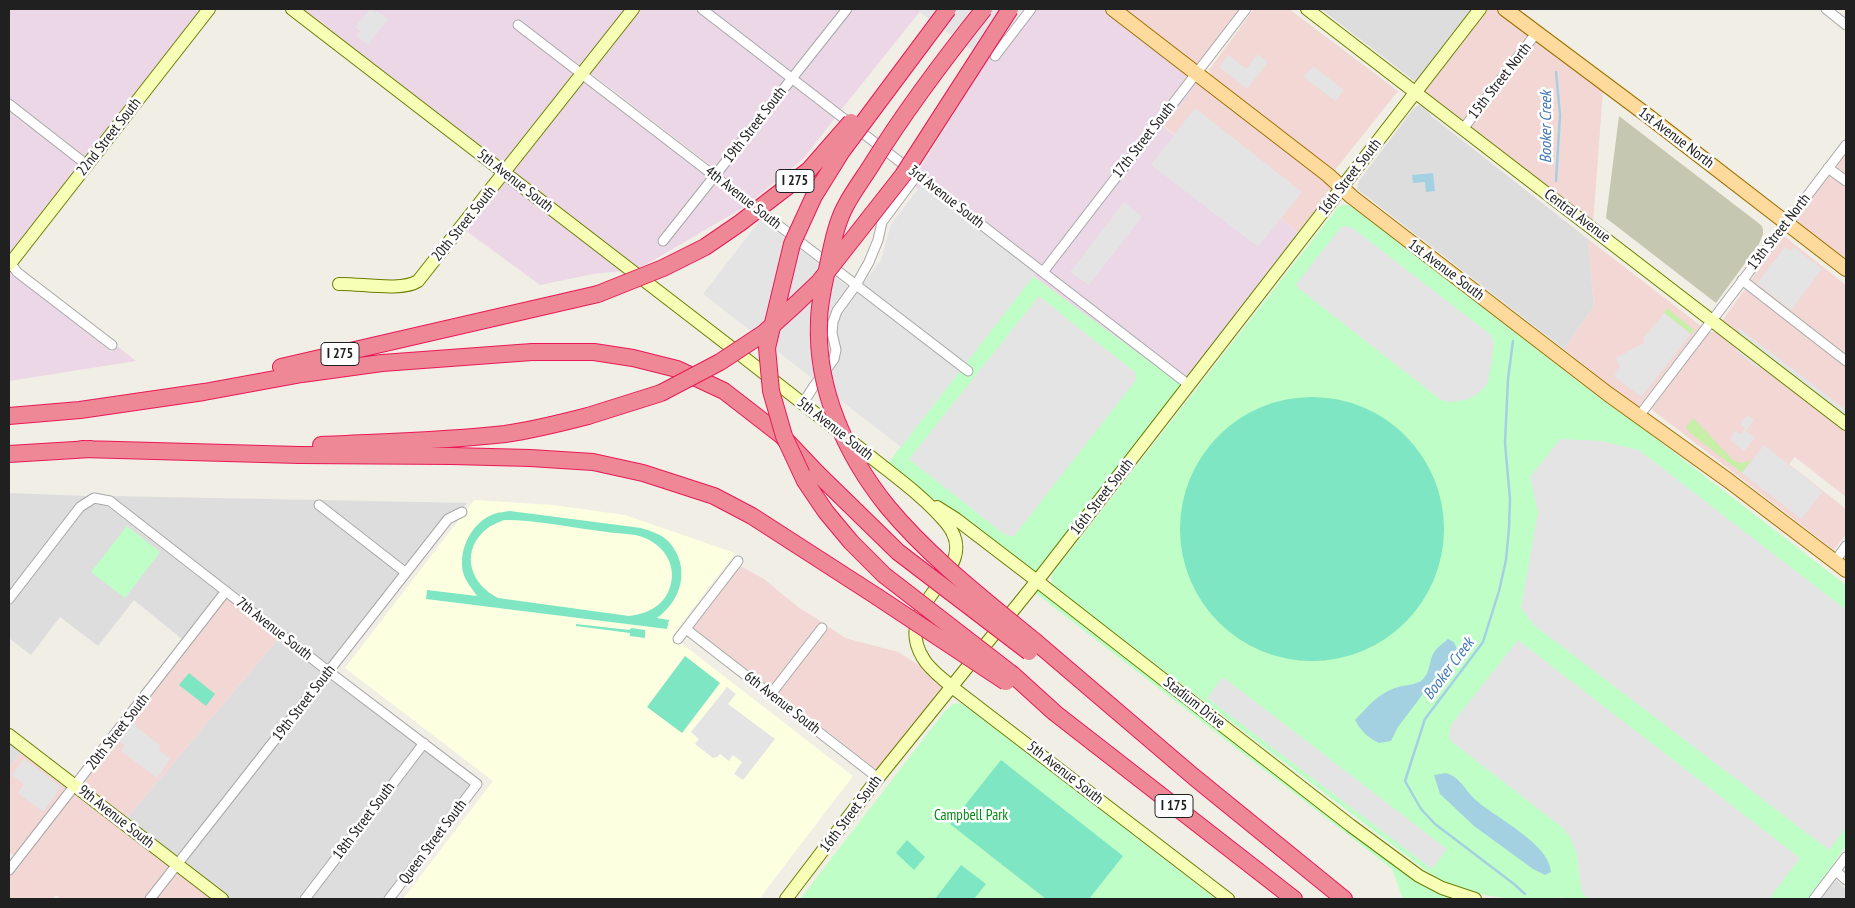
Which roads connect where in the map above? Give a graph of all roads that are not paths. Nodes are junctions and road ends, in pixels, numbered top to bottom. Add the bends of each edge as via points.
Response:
1 (209, 9) edge
2 (292, 9) edge
3 (633, 9) edge
4 (702, 9) edge
5 (847, 9) edge
6 (946, 9) edge
7 (984, 9) edge
8 (1010, 9) edge
9 (1031, 9) edge
10 (1113, 9) edge
11 (1246, 9) edge
12 (1307, 9) edge
13 (1480, 9) edge
14 (1505, 9) edge
15 (1826, 9) edge
16 (518, 25) dead end
17 (1846, 25) edge
18 (1538, 32) junction
19 (994, 56) dead end
20 (582, 73) junction
21 (1196, 73) junction
22 (791, 78) junction
23 (1415, 92) junction
24 (9, 104) edge
25 (1463, 129) junction
26 (1846, 144) edge
27 (87, 165) junction
28 (1828, 168) junction
29 (505, 173) junction
30 (917, 175) junction
31 (715, 176) junction
32 (1846, 181) edge
33 (1341, 187) junction
34 (1786, 222) junction
35 (663, 241) dead end
36 (9, 263) edge
37 (1846, 269) edge
38 (1043, 272) junction
39 (1742, 280) junction
40 (339, 284) dead end
41 (856, 285) junction
42 (1711, 319) junction
43 (112, 346) dead end
44 (1846, 361) edge
45 (968, 371) dead end
46 (1189, 385) junction
47 (803, 404) junction
48 (80, 410) junction
49 (9, 416) edge
50 (1638, 416) junction
51 (1846, 424) edge
52 (82, 450) junction
53 (9, 454) edge
54 (920, 496) junction
55 (319, 506) dead end
56 (462, 512) dead end
57 (1846, 546) edge
58 (738, 561) dead end
59 (1834, 561) junction
60 (1846, 570) edge
61 (405, 572) junction
62 (1037, 581) junction
63 (226, 591) junction
64 (9, 599) edge
65 (822, 628) dead end
66 (686, 629) junction
67 (678, 639) dead end
68 (1033, 648) junction
69 (328, 671) junction
70 (1009, 678) junction
71 (952, 687) junction
72 (772, 694) junction
73 (9, 735) edge
74 (424, 743) junction
75 (878, 778) junction
76 (477, 784) joint
77 (74, 785) junction
78 (1846, 858) edge
79 (177, 864) junction
80 (9, 870) edge
81 (1836, 871) junction
82 (1846, 880) edge
83 (150, 899) edge
84 (222, 899) edge
85 (305, 899) edge
86 (389, 899) edge
87 (786, 899) edge
88 (1228, 899) edge
89 (1294, 899) edge
90 (1344, 899) edge
91 (1475, 899) edge
92 (1814, 899) edge

1 - 27 street, 22nd Street South
2 - 29 street, 5th Avenue South
3 - 20 street, 20th Street South
4 - 22 street, 3rd Avenue South
5 - 22 street, 19th Street South
6 - 48 highway, I 275, bridge via 846,130 802,176 705,247 663,268 598,294 334,356
6 - 70 highway, bridge via 814,196 792,244 766,348 771,391 784,436 805,481 826,512 884,574
7 - 68 highway, bridge via 898,122 845,208 832,247 818,322 830,402 865,477 887,506 932,553
8 - 52 highway, bridge via 903,175 819,282 764,333 720,362 661,393 588,416 507,434 291,446
9 - 19 street
10 - 21 main road, 1st Avenue South
11 - 21 street, 17th Street South
12 - 23 street, Central Avenue
13 - 23 street, 16th Street South
14 - 18 main road, 1st Avenue North
15 - 17 street
16 - 20 street, 4th Avenue South
18 - 25 street, 15th Street North
18 - 34 main road, 1st Avenue North
20 - 29 street, 20th Street South
20 - 31 street, 4th Avenue South
21 - 33 main road, 1st Avenue South
21 - 38 street, 17th Street South
22 - 30 street, 3rd Avenue South
22 - 31 street, 19th Street South
23 - 25 street, Central Avenue
23 - 33 street, 16th Street South
24 - 27 street
25 - 42 street, Central Avenue
26 - 28 street, 13th Street North
27 - 36 street, 22nd Street South
28 - 32 street
28 - 34 street, 13th Street North
29 - 40 street, 20th Street South via 413,284
29 - 47 street, 5th Avenue South
30 - 38 street, 3rd Avenue South
30 - 41 street via 882,222 869,262
31 - 35 street, 19th Street South
31 - 41 street, 4th Avenue South
33 - 46 street, 16th Street South
33 - 50 main road, 1st Avenue South
34 - 37 main road, 1st Avenue North
34 - 39 street, 13th Street North
36 - 43 street
38 - 46 street, 3rd Avenue South
39 - 42 street, 13th Street North
39 - 44 street
41 - 45 street, 4th Avenue South
41 - 47 street via 842,302 833,322 834,359
42 - 50 street, 13th Street North
42 - 51 street, Central Avenue
46 - 62 street, 16th Street South
47 - 54 street, 5th Avenue South
48 - 49 highway, I 275
48 - 68 highway, bridge via 382,363 532,352 594,352 633,358 677,369 724,391 782,436 898,552
50 - 59 main road, 1st Avenue South
52 - 53 highway
52 - 70 highway, bridge via 530,458 593,462 643,473 714,496 752,516
54 - 62 street, Stadium Drive via 956,519
54 - 71 street, 5th Avenue South via 948,525 957,546 953,565 921,611 916,634 923,660
55 - 61 street
56 - 61 street, 19th Street South via 448,519
57 - 59 street
58 - 66 street
59 - 60 main road, 1st Avenue South
61 - 69 street, 19th Street South
62 - 71 street, 16th Street South
62 - 91 street, Stadium Drive via 1420,876 1442,888
63 - 64 street, 7th Avenue South via 110,502 94,498 80,507
63 - 69 street, 7th Avenue South
63 - 77 street, 20th Street South
65 - 72 street
66 - 67 street
66 - 72 street, 6th Avenue South
68 - 90 highway, I 175
69 - 74 street, 7th Avenue South
69 - 79 street, 19th Street South
70 - 89 highway, I 175
71 - 75 street, 16th Street South
71 - 88 street, 5th Avenue South
72 - 75 street, 6th Avenue South
73 - 77 street, 9th Avenue South
74 - 76 street, 7th Avenue South
74 - 85 street, 18th Street South
75 - 87 street, 16th Street South
76 - 86 street, Queen Street South
77 - 79 street, 9th Avenue South
77 - 80 street, 20th Street South
78 - 81 street
79 - 83 street, 19th Street South
79 - 84 street, 9th Avenue South
81 - 82 street
81 - 92 street

